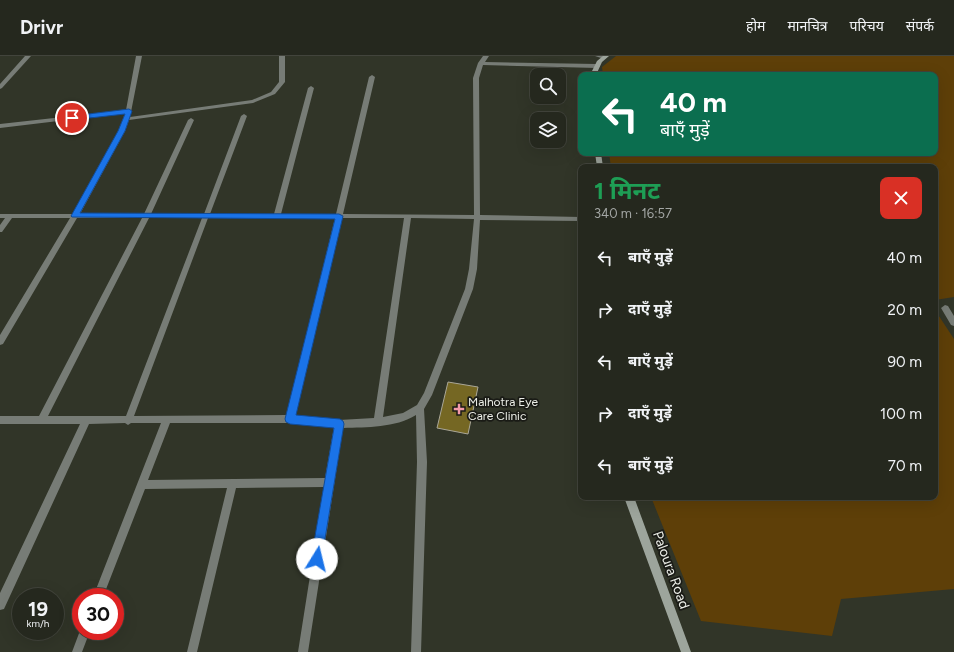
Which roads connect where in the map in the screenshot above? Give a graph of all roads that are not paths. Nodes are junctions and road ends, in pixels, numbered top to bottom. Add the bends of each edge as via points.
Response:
1 (28, 56) edge
2 (139, 56) edge
3 (282, 56) edge
4 (486, 56) edge
5 (598, 56) edge
6 (605, 57) edge
7 (481, 63) junction
8 (597, 66) junction
9 (594, 72) edge
10 (372, 77) dead end
11 (0, 87) edge
12 (311, 88) dead end
13 (129, 111) junction
14 (244, 116) dead end
15 (127, 120) junction
16 (191, 120) dead end
17 (0, 126) edge
18 (147, 215) junction
19 (207, 215) junction
20 (0, 216) edge
21 (10, 216) junction
22 (75, 216) junction
23 (277, 216) junction
24 (339, 216) junction
25 (408, 216) junction
26 (477, 218) junction
27 (578, 219) edge
28 (0, 230) edge
29 (945, 308) dead end
30 (954, 323) edge
31 (0, 342) edge
32 (420, 408) junction
33 (290, 419) junction
34 (0, 420) edge
35 (41, 420) junction
36 (86, 420) junction
37 (167, 420) junction
38 (128, 421) junction
39 (378, 422) junction
40 (340, 424) junction
41 (328, 482) junction
42 (234, 483) junction
43 (142, 485) junction
44 (630, 500) edge
45 (102, 588) edge
46 (0, 604) edge
47 (82, 640) edge
48 (77, 652) edge
49 (192, 652) edge
50 (303, 652) edge
51 (416, 652) edge
52 (686, 652) edge

1 - 11 street
2 - 13 street
3 - 15 street via 282,82 273,93 263,98
4 - 7 street
5 - 6 street
6 - 8 main road
7 - 8 street
7 - 26 street via 476,78
8 - 9 main road
10 - 24 street
12 - 23 street
13 - 15 street
13 - 17 street
14 - 19 street
15 - 22 street
16 - 18 street
18 - 19 street
18 - 22 street
18 - 35 street
19 - 23 street
19 - 38 street
20 - 21 street
21 - 22 street
21 - 28 street
22 - 31 street
23 - 24 street
24 - 25 street
24 - 33 street
25 - 26 street
25 - 39 street
26 - 27 street
26 - 32 street via 469,289 428,395
29 - 30 street
32 - 39 street via 405,417
32 - 51 street via 422,462
33 - 37 street
33 - 40 street
34 - 35 street
35 - 36 street
36 - 38 street
36 - 46 street
37 - 38 street
37 - 43 street
39 - 40 street
40 - 41 street
41 - 42 street
41 - 50 street
42 - 43 street
42 - 49 street
43 - 45 street
44 - 52 main road, Paloura Road
47 - 48 street

